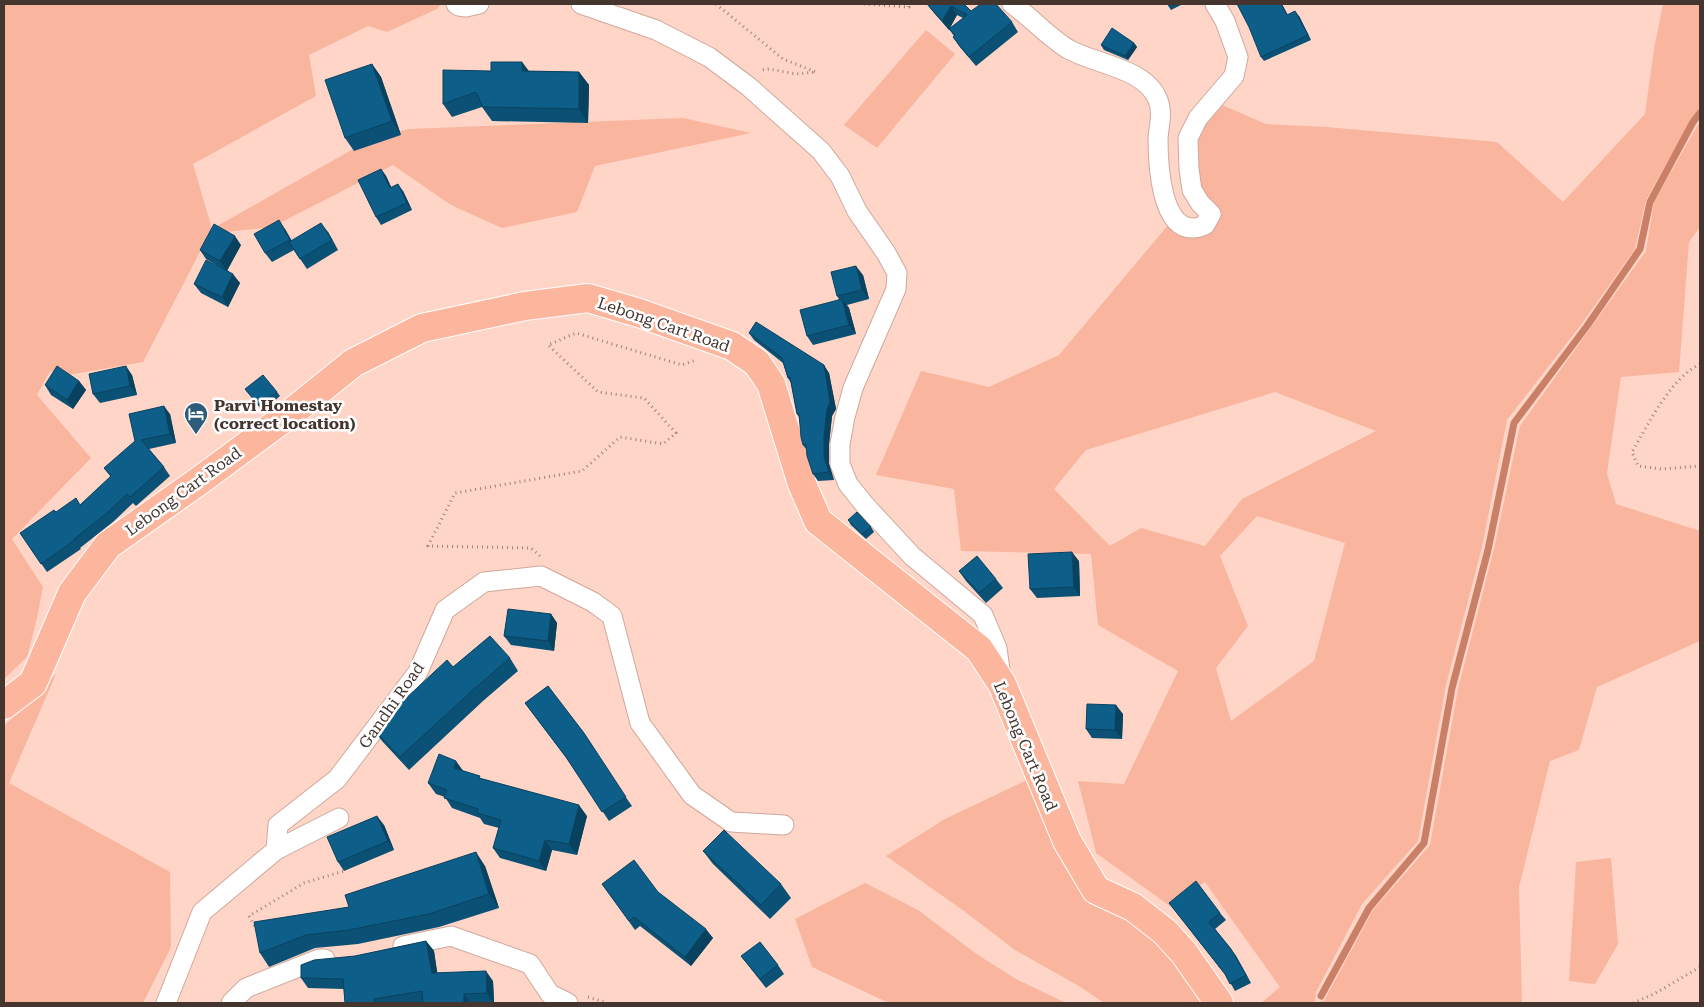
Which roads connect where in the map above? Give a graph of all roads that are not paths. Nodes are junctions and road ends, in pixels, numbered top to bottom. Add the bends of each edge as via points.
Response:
1 (456, 4) edge
2 (479, 4) edge
3 (581, 4) edge
4 (1012, 4) edge
5 (1215, 4) edge
6 (1002, 684) junction
7 (4, 705) edge
8 (339, 818) dead end
9 (784, 824) dead end
10 (276, 850) junction
11 (388, 950) edge
12 (344, 957) edge
13 (574, 999) edge
14 (166, 1003) edge
15 (231, 1003) edge
16 (1220, 1003) edge

1 - 2 street via 466,7
3 - 6 street via 656,30 709,57 821,151 840,176 857,211 897,273 896,289 851,395 840,444 840,464 848,484 912,556 983,615 998,648
4 - 5 street via 1069,50 1135,76 1153,91 1161,119 1158,135 1160,174 1166,203 1180,224 1193,228 1206,226 1211,214 1192,190 1188,138 1198,118 1234,76 1238,57
6 - 7 highway, Lebong Cart Road via 979,649 818,521 802,484 771,384 756,363 732,346 588,298 525,306 422,328 353,363 291,413 108,545 72,593 33,683
6 - 16 highway, Lebong Cart Road via 1068,842 1096,890 1133,907 1165,932
8 - 10 street
9 - 10 street, Gandhi Road via 731,822 692,795 640,723 612,616 593,602 541,576 484,582 445,610 418,672 337,779 278,824
10 - 14 street via 202,912
11 - 13 street via 451,936 530,964 550,994
12 - 15 street via 319,960 246,988

